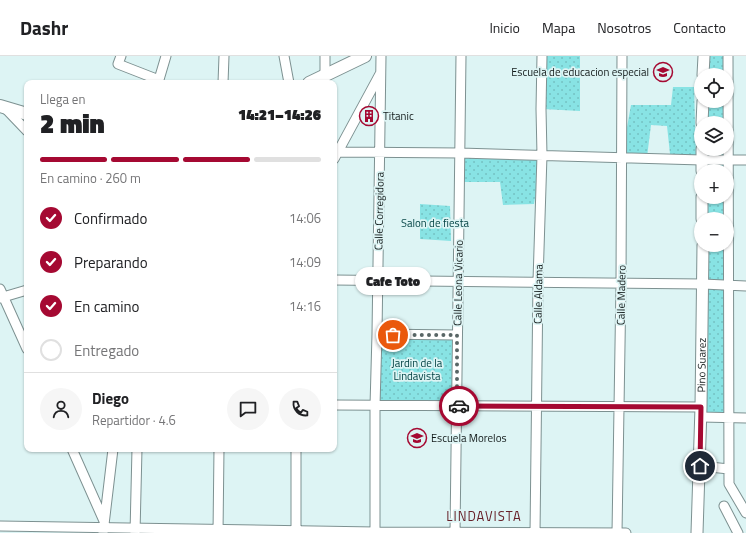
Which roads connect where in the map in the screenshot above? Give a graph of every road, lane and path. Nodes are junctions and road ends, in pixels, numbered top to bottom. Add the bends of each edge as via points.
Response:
1 (121, 56) edge
2 (166, 56) edge
3 (224, 56) edge
4 (284, 56) edge
5 (325, 56) edge
6 (365, 56) edge
7 (381, 56) edge
8 (461, 56) edge
9 (542, 56) edge
10 (622, 56) edge
11 (704, 56) edge
12 (728, 56) edge
13 (703, 68) edge
14 (381, 73) junction
15 (325, 76) junction
16 (154, 80) edge
17 (160, 80) edge
18 (223, 80) edge
19 (288, 80) edge
20 (316, 80) edge
21 (2, 107) edge
22 (24, 113) edge
23 (24, 128) edge
24 (380, 152) junction
25 (460, 153) junction
26 (337, 154) edge
27 (542, 155) junction
28 (337, 156) edge
29 (622, 157) junction
30 (702, 160) edge
31 (728, 160) junction
32 (746, 160) edge
33 (703, 252) edge
34 (337, 280) edge
35 (458, 280) junction
36 (378, 281) junction
37 (538, 282) junction
38 (621, 283) junction
39 (703, 284) junction
40 (728, 286) junction
41 (746, 286) edge
42 (24, 290) edge
43 (1, 294) edge
44 (377, 334) junction
45 (457, 335) junction
46 (24, 343) edge
47 (337, 405) edge
48 (375, 406) junction
49 (457, 406) junction
50 (536, 406) junction
51 (619, 407) junction
52 (701, 412) junction
53 (729, 417) junction
54 (746, 418) edge
55 (73, 452) edge
56 (114, 452) edge
57 (137, 452) edge
58 (219, 452) edge
59 (296, 452) edge
60 (700, 466) junction
61 (729, 469) junction
62 (724, 506) dead end
63 (746, 513) edge
64 (0, 526) edge
65 (103, 527) edge
66 (135, 531) edge
67 (218, 532) edge
68 (296, 532) edge
69 (375, 532) edge
70 (455, 532) edge
71 (535, 533) edge
72 (617, 533) edge
73 (626, 533) edge
74 (697, 533) edge
75 (738, 533) edge

1 - 16 street via 118,64
2 - 17 street
3 - 18 street
4 - 19 street
5 - 15 street
6 - 15 main road
7 - 14 street, Calle Corregidora
8 - 25 street, Calle Leona Vicario
9 - 27 street, Calle Aldama
10 - 29 street, Calle Madero
11 - 13 street
12 - 31 street
14 - 24 street, Calle Corregidora
14 - 26 street
15 - 20 main road
21 - 22 main road
21 - 23 street
24 - 25 street
24 - 28 street
24 - 36 street, Calle Corregidora
25 - 27 street
25 - 35 street, Calle Leona Vicario
27 - 29 street
27 - 37 street, Calle Aldama
29 - 30 street
29 - 38 street, Calle Madero
30 - 31 street
31 - 32 street
31 - 40 street
33 - 39 street, Pino Suarez
34 - 36 street
35 - 36 street
35 - 37 street
35 - 45 street, Calle Leona Vicario
36 - 44 street, Calle Corregidora
37 - 38 street
37 - 50 street, Calle Aldama
38 - 39 street
38 - 51 street, Calle Madero
39 - 40 street
39 - 52 street, Pino Suarez
40 - 41 street
40 - 53 street
42 - 43 street
43 - 46 street
44 - 45 street
44 - 48 street, Calle Corregidora
45 - 49 street, Calle Leona Vicario
47 - 48 street
48 - 49 street
48 - 69 street, Calle Corregidora
49 - 50 street
49 - 70 street, Calle Leona Vicario
50 - 51 street
50 - 71 street, Calle Aldama
51 - 52 street
51 - 72 street, Calle Madero
52 - 53 street
52 - 60 street, Pino Suarez
53 - 54 street
53 - 61 street
55 - 65 street
56 - 65 street
57 - 66 street
58 - 67 street
59 - 68 street
60 - 61 street
60 - 74 street, Pino Suarez
61 - 63 street via 729,484
62 - 75 street
64 - 65 street
65 - 66 street
66 - 67 street
67 - 68 street
68 - 69 street
69 - 70 street
70 - 71 street
71 - 72 street
72 - 73 street

